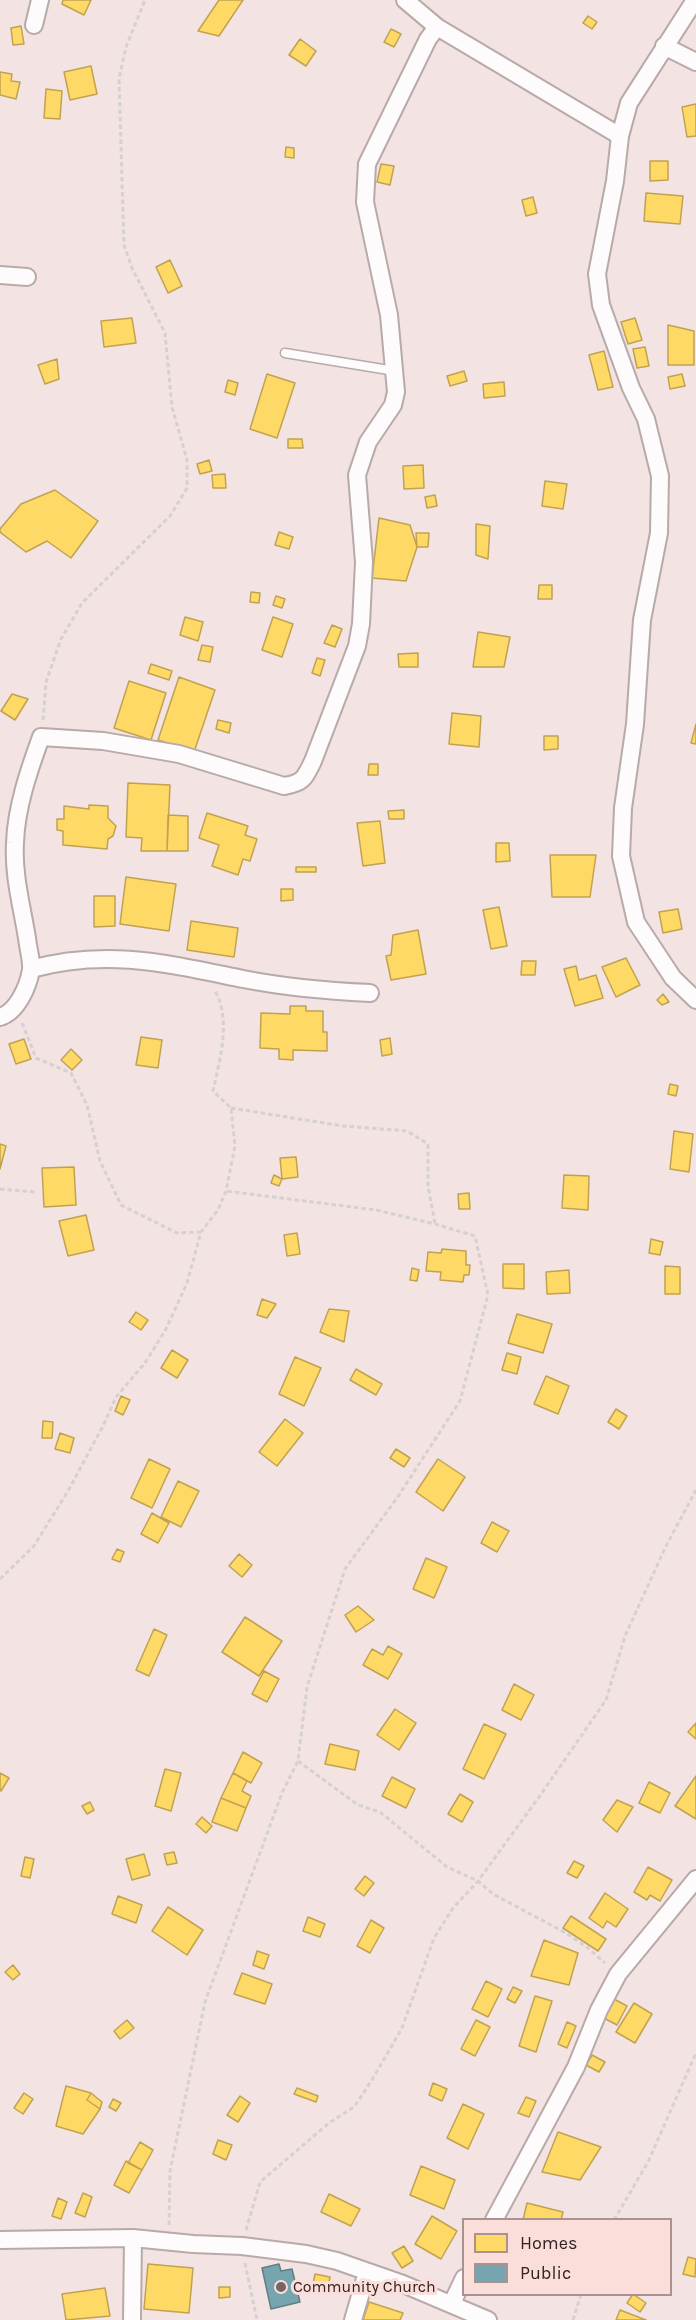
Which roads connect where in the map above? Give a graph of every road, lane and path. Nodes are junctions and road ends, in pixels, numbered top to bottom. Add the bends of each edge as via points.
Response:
1 (40, 0) edge
2 (146, 0) edge
3 (405, 0) edge
4 (695, 0) edge
5 (34, 25) dead end
6 (437, 27) junction
7 (664, 46) junction
8 (696, 62) edge
9 (620, 136) junction
10 (0, 275) edge
11 (27, 277) dead end
12 (285, 353) dead end
13 (395, 371) junction
14 (41, 737) junction
15 (31, 969) junction
16 (202, 969) junction
17 (370, 993) dead end
18 (696, 1000) edge
19 (15, 1008) junction
20 (0, 1017) edge
21 (231, 1108) junction
22 (0, 1188) edge
23 (226, 1191) junction
24 (35, 1192) dead end
25 (435, 1224) junction
26 (201, 1232) junction
27 (696, 1490) edge
28 (0, 1579) edge
29 (298, 1761) junction
30 (696, 1879) edge
31 (478, 1881) junction
32 (618, 1974) junction
33 (696, 2053) edge
34 (495, 2218) edge
35 (615, 2218) edge
36 (133, 2238) junction
37 (0, 2240) edge
38 (169, 2242) junction
39 (242, 2246) junction
40 (368, 2272) junction
41 (462, 2282) edge
42 (581, 2296) edge
43 (452, 2303) junction
44 (132, 2320) edge
45 (257, 2320) edge
46 (353, 2320) edge
47 (488, 2320) edge
48 (573, 2320) edge

1 - 5 street
2 - 14 path via 126,47 119,79 124,245 165,333 172,407 187,460 187,488 170,516 76,612 61,639 46,682
3 - 6 street
4 - 7 street
6 - 9 street
6 - 13 street via 365,174 365,202 389,315
7 - 8 street
7 - 9 street via 629,103
9 - 18 street via 597,274 601,305 646,419 660,476 658,533 642,620 621,856 636,922 673,978
10 - 11 street
12 - 13 lane
13 - 14 street via 393,405 368,442 357,475 363,562 357,646 305,777 298,784 284,786 179,754 103,741
14 - 15 street via 26,784 15,843 17,885
15 - 16 street via 54,962 123,958
15 - 19 street
16 - 17 street via 266,982
16 - 21 path via 220,1000 223,1042 213,1090
19 - 20 street
19 - 26 path via 36,1058 71,1073 87,1105 100,1161 121,1205 177,1233
21 - 23 path via 235,1146
21 - 25 path via 344,1126 407,1131 428,1144 428,1186
22 - 24 path
23 - 25 path via 376,1210
23 - 26 path via 218,1210
25 - 29 path via 475,1236 488,1295 460,1401 345,1569 307,1687
26 - 28 path via 187,1282 166,1329 145,1363 116,1397 68,1491 34,1546
27 - 31 path via 625,1636 606,1700
29 - 31 path via 358,1805 380,1812 447,1867
29 - 38 path via 282,1793 205,2002 170,2171
30 - 32 street
31 - 32 path via 494,1894 566,1933
31 - 39 path via 453,1908 434,1938 402,2028 354,2107 328,2123 260,2182
32 - 34 street via 576,2067
33 - 35 path via 648,2162
36 - 37 street
36 - 38 street
36 - 44 street
38 - 39 street
39 - 40 street via 306,2254
39 - 45 path
40 - 43 street
40 - 46 street
41 - 43 street
42 - 48 path
43 - 47 street

